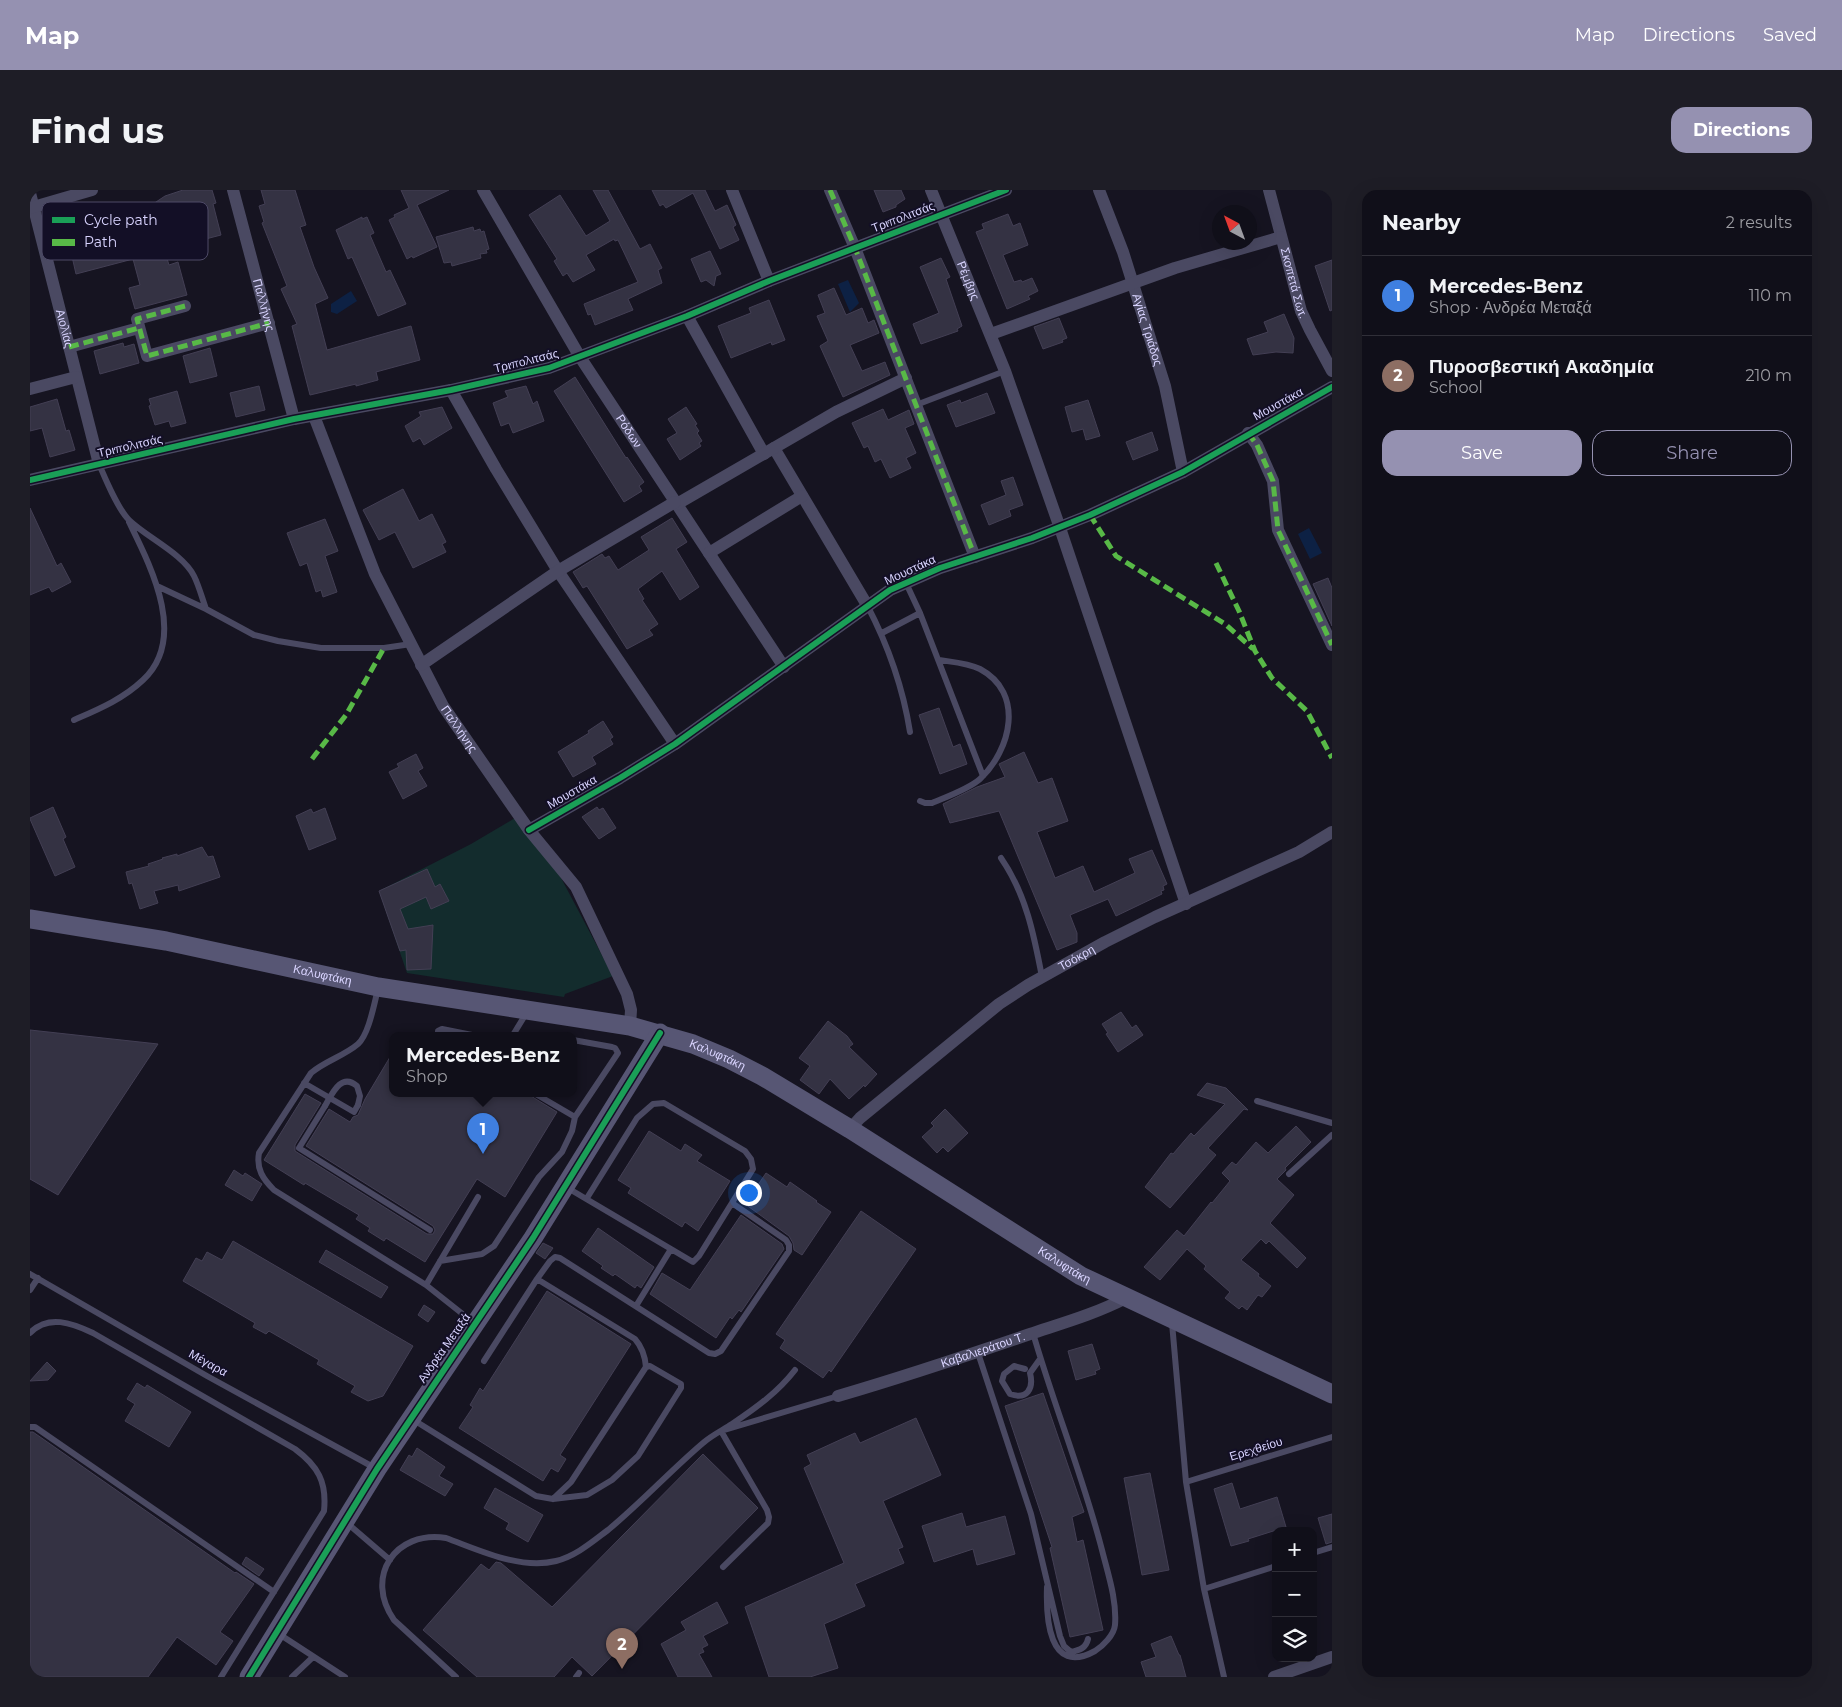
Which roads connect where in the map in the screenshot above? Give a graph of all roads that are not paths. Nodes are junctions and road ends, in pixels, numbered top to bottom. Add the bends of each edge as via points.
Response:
1 (92, 190) edge
2 (233, 190) edge
3 (483, 190) edge
4 (732, 190) edge
5 (830, 190) edge
6 (931, 190) edge
7 (1006, 190) edge
8 (1099, 190) edge
9 (1269, 190) edge
10 (30, 193) edge
11 (50, 202) edge
12 (32, 207) edge
13 (941, 214) junction
14 (1281, 237) junction
15 (42, 245) edge
16 (855, 248) junction
17 (46, 260) edge
18 (769, 281) junction
19 (1132, 284) junction
20 (185, 306) dead end
21 (687, 316) junction
22 (269, 324) junction
23 (139, 328) junction
24 (991, 334) junction
25 (69, 347) junction
26 (580, 357) junction
27 (1005, 371) junction
28 (1332, 371) edge
29 (76, 377) junction
30 (906, 378) junction
31 (1332, 387) edge
32 (30, 389) edge
33 (451, 390) junction
34 (916, 405) junction
35 (314, 416) junction
36 (294, 420) junction
37 (1248, 433) junction
38 (769, 451) junction
39 (98, 464) junction
40 (1183, 472) junction
41 (30, 480) edge
42 (802, 496) junction
43 (676, 503) junction
44 (129, 520) junction
45 (1060, 528) junction
46 (709, 553) junction
47 (974, 557) junction
48 (558, 572) junction
49 (906, 583) junction
50 (157, 586) junction
51 (867, 606) junction
52 (206, 609) junction
53 (920, 612) junction
54 (882, 633) junction
55 (410, 644) junction
56 (1332, 645) edge
57 (939, 660) junction
58 (421, 665) junction
59 (784, 667) junction
60 (74, 720) dead end
61 (910, 732) dead end
62 (674, 744) junction
63 (983, 776) junction
64 (920, 801) dead end
65 (529, 830) junction
66 (1332, 832) edge
67 (1001, 858) dead end
68 (1186, 904) junction
69 (30, 919) edge
70 (1042, 978) junction
71 (378, 987) junction
72 (529, 1009) junction
73 (630, 1026) junction
74 (438, 1032) edge
75 (457, 1032) edge
76 (515, 1032) edge
77 (660, 1034) junction
78 (577, 1041) edge
79 (304, 1083) junction
80 (541, 1097) edge
81 (1257, 1101) dead end
82 (575, 1117) junction
83 (1332, 1123) edge
84 (850, 1129) junction
85 (1332, 1135) edge
86 (1289, 1174) dead end
87 (565, 1186) junction
88 (478, 1198) dead end
89 (587, 1198) junction
90 (732, 1203) junction
91 (430, 1230) dead end
92 (671, 1249) junction
93 (440, 1261) junction
94 (30, 1274) edge
95 (38, 1278) junction
96 (537, 1279) junction
97 (426, 1284) junction
98 (30, 1290) edge
99 (1126, 1298) junction
100 (636, 1306) junction
101 (1172, 1320) junction
102 (475, 1323) junction
103 (30, 1333) edge
104 (1032, 1333) junction
105 (978, 1353) junction
106 (1040, 1359) junction
107 (484, 1361) dead end
108 (646, 1367) junction
109 (1025, 1369) dead end
110 (795, 1370) dead end
111 (1332, 1394) edge
112 (838, 1396) joint
113 (410, 1418) junction
114 (30, 1427) edge
115 (721, 1431) junction
116 (1332, 1437) edge
117 (377, 1469) junction
118 (1186, 1482) junction
119 (553, 1499) junction
120 (345, 1520) junction
121 (1332, 1547) edge
122 (1317, 1552) edge
123 (390, 1560) junction
124 (723, 1567) dead end
125 (1272, 1567) edge
126 (1047, 1587) junction
127 (1204, 1589) junction
128 (274, 1592) junction
129 (276, 1632) junction
130 (1088, 1639) dead end
131 (313, 1656) junction
132 (1332, 1657) edge
133 (221, 1677) edge
134 (249, 1677) edge
135 (292, 1677) edge
136 (344, 1677) edge
137 (456, 1677) edge
138 (1224, 1677) edge
139 (1274, 1677) edge

1 - 11 street
2 - 22 street, Παλλήνης
3 - 26 street, Ρόδων
4 - 18 street
5 - 16 street
6 - 13 street, Ρέμβης
7 - 13 street, Τριπολιτσάς
8 - 19 street, Αγίας Τριάδος
9 - 14 street, Σκοπετά Σωτ.
10 - 12 street, Αιολίας
12 - 15 street, Αιολίας
13 - 16 street, Τριπολιτσάς
13 - 24 street, Ρέμβης
14 - 19 street
14 - 28 street, Σκοπετά Σωτ. via 1301,310
16 - 18 street, Τριπολιτσάς
16 - 30 street
17 - 25 street, Αιολίας
18 - 21 street, Τριπολιτσάς
19 - 24 street
19 - 40 street, Αγίας Τριάδος via 1165,386
20 - 23 street via 137,320
21 - 26 street, Τριπολιτσάς
21 - 38 street
22 - 23 street via 147,356
22 - 36 street, Παλλήνης
23 - 25 street
24 - 27 street, Ρέμβης
25 - 29 street, Αιολίας
26 - 33 street, Τριπολιτσάς via 549,368
26 - 43 street, Ρόδων
27 - 34 lane
27 - 45 street, Ρέμβης
29 - 32 street
29 - 39 street, Αιολίας
30 - 34 street
30 - 38 street via 836,412
31 - 37 street, Μουστάκα
33 - 35 street, Τριπολιτσάς
33 - 48 street
34 - 47 street
35 - 36 street, Τριπολιτσάς
35 - 55 street, Παλλήνης via 375,574
36 - 39 street, Τριπολιτσάς
37 - 40 street, Μουστάκα
37 - 56 street via 1273,481 1278,530
38 - 42 street
38 - 43 street
39 - 41 street, Τριπολιτσάς
39 - 44 lane
40 - 45 street, Μουστάκα
42 - 46 street
42 - 51 street
43 - 46 street, Ρόδων
43 - 48 street
44 - 50 lane
44 - 52 lane via 188,568
45 - 47 street, Μουστάκα
45 - 68 street, Ρέμβης
46 - 59 street, Ρόδων
47 - 49 street, Μουστάκα
48 - 58 street
48 - 62 street
49 - 51 street, Μουστάκα
49 - 53 lane
50 - 52 lane
50 - 60 lane via 164,607 164,641 159,658 145,679 127,694
51 - 54 lane
51 - 59 street, Μουστάκα
52 - 55 lane via 254,635 296,644 384,648
53 - 54 lane
53 - 57 lane
54 - 61 lane
55 - 58 street, Παλλήνης
57 - 63 lane
57 - 63 lane via 980,669 1000,686 1007,701 1010,715 1006,739 1002,751
58 - 65 street, Παλλήνης via 443,706
59 - 62 street, Μουστάκα
62 - 65 street, Μουστάκα
63 - 64 lane via 932,803
65 - 73 street, Παλλήνης via 576,887 627,994
66 - 68 street, Τσόκρη via 1299,852
67 - 70 lane via 1016,883 1030,918
68 - 70 street, Τσόκρη via 1105,942
69 - 71 main road, Καλυφτάκη via 166,941
70 - 84 street, Τσόκρη via 1000,1004
71 - 72 main road, Καλυφτάκη
71 - 79 lane via 362,1039 316,1069
72 - 73 main road, Καλυφτάκη
72 - 76 lane
73 - 77 main road, Καλυφτάκη
74 - 75 lane via 442,1029
77 - 84 main road, Καλυφτάκη via 729,1059
77 - 87 main road, Ανδρέα Μεταξά
78 - 82 lane via 612,1047 618,1054
79 - 91 lane, bridge via 354,1112 360,1096 358,1086 350,1082 338,1085 325,1106 299,1148
79 - 97 lane via 260,1153 262,1176 283,1196
80 - 82 lane
81 - 83 lane
82 - 93 lane via 562,1152 539,1178 494,1246 482,1254
84 - 99 main road, Καλυφτάκη via 1081,1276
85 - 86 lane
87 - 89 lane
87 - 102 main road, Ανδρέα Μεταξά
88 - 93 lane
89 - 90 lane via 637,1118 653,1104 664,1103 745,1150 753,1169
89 - 92 lane
90 - 92 lane via 693,1262
90 - 100 lane via 786,1240 789,1251 721,1351 709,1353
92 - 100 lane
93 - 97 lane
94 - 95 lane, Μέγαρα
95 - 98 lane
95 - 117 lane, Μέγαρα
96 - 100 lane via 550,1261 560,1258
96 - 107 lane
96 - 108 lane via 635,1339 645,1355
97 - 102 lane
99 - 101 main road, Καλυφτάκη
99 - 104 street, Καβαλιεράτου Τ. via 1088,1315
101 - 111 main road, Καλυφτάκη
101 - 118 lane
102 - 113 main road, Ανδρέα Μεταξά
103 - 128 lane via 47,1322 80,1327 308,1458 323,1482 324,1511
104 - 105 street, Καβαλιεράτου Τ.
104 - 106 lane
105 - 112 street, Καβαλιεράτου Τ.
105 - 126 lane via 1030,1514
106 - 109 lane via 1030,1373 1030,1390 1018,1397 1010,1394 1002,1381 1004,1374 1014,1366
106 - 126 lane via 1092,1512 1109,1578 1115,1627 1104,1644 1080,1660 1061,1657 1053,1646 1046,1604
108 - 119 lane via 571,1482
108 - 119 lane via 650,1366 678,1381 681,1388 638,1456 612,1480 587,1495
110 - 115 lane via 757,1407
112 - 115 lane
113 - 117 main road, Ανδρέα Μεταξά
113 - 119 lane via 536,1496
114 - 128 lane via 35,1427
115 - 123 lane via 636,1507 570,1556 538,1563 513,1560 435,1536 414,1539 396,1551
115 - 124 lane via 769,1516 768,1523
116 - 118 lane, Ερεχθείου
117 - 120 main road, Ανδρέα Μεταξά
118 - 127 lane
120 - 123 lane
120 - 129 main road, Ανδρέα Μεταξά
121 - 122 lane
123 - 137 lane via 382,1580 388,1611
125 - 127 lane
126 - 130 lane via 1064,1646 1071,1652 1078,1651
127 - 138 lane
128 - 133 lane
129 - 131 lane
129 - 134 main road, Ανδρέα Μεταξά
131 - 135 lane
131 - 136 lane
132 - 139 street

